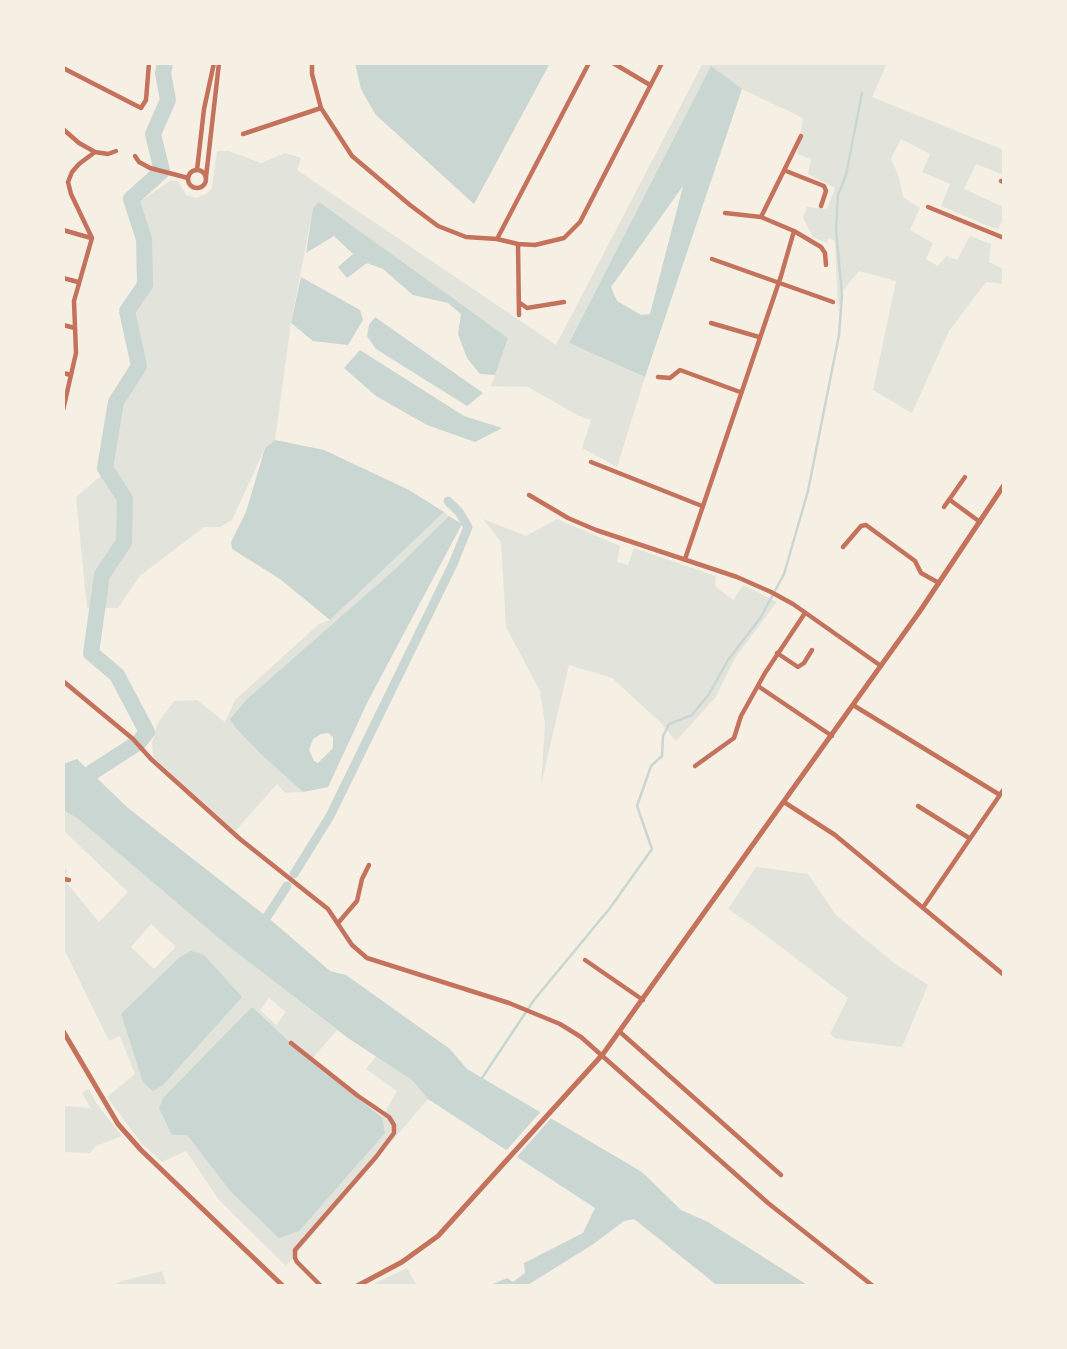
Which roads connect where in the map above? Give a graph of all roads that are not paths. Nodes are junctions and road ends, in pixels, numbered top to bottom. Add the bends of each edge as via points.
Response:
1 (149, 63) edge
2 (214, 63) edge
3 (219, 63) edge
4 (312, 63) edge
5 (589, 63) edge
6 (612, 63) edge
7 (662, 63) edge
8 (63, 68) edge
9 (650, 85) junction
10 (321, 108) junction
11 (63, 129) edge
12 (243, 134) dead end
13 (801, 136) dead end
14 (116, 151) dead end
15 (95, 152) junction
16 (135, 156) dead end
17 (139, 162) junction
18 (133, 164) dead end
19 (197, 170) junction
20 (786, 171) junction
21 (188, 177) junction
22 (206, 177) junction
23 (821, 206) dead end
24 (928, 207) dead end
25 (725, 213) dead end
26 (761, 217) junction
27 (63, 230) edge
28 (794, 231) junction
29 (92, 238) junction
30 (1004, 238) edge
31 (497, 239) junction
32 (518, 244) junction
33 (712, 259) dead end
34 (826, 265) dead end
35 (63, 278) edge
36 (78, 282) junction
37 (778, 283) junction
38 (519, 302) junction
39 (564, 302) dead end
40 (832, 302) dead end
41 (519, 315) dead end
42 (711, 323) dead end
43 (63, 325) edge
44 (75, 328) junction
45 (759, 337) junction
46 (63, 373) edge
47 (71, 375) junction
48 (658, 377) dead end
49 (740, 393) junction
50 (63, 410) edge
51 (591, 462) dead end
52 (965, 477) dead end
53 (1004, 485) edge
54 (529, 495) dead end
55 (950, 500) junction
56 (702, 506) junction
57 (944, 507) dead end
58 (980, 522) junction
59 (843, 547) dead end
60 (685, 559) junction
61 (939, 583) junction
62 (805, 613) junction
63 (812, 650) dead end
64 (777, 653) junction
65 (881, 666) junction
66 (63, 681) edge
67 (758, 686) junction
68 (853, 705) junction
69 (832, 736) junction
70 (695, 766) dead end
71 (1004, 789) edge
72 (1000, 795) junction
73 (784, 802) junction
74 (918, 806) dead end
75 (969, 838) junction
76 (369, 864) dead end
77 (924, 906) junction
78 (338, 923) junction
79 (584, 960) dead end
80 (1004, 975) edge
81 (643, 1000) junction
82 (63, 1031) edge
83 (620, 1032) junction
84 (291, 1043) dead end
85 (603, 1054) junction
86 (781, 1175) dead end
87 (283, 1286) edge
88 (321, 1286) edge
89 (357, 1286) edge
90 (873, 1286) edge

1 - 8 street via 146,100 141,108
2 - 19 street
3 - 22 street
4 - 10 street
5 - 31 street
6 - 9 street
7 - 9 street
9 - 32 street via 580,222 564,238
10 - 12 street
10 - 31 street via 352,156 438,226 466,237
11 - 15 street
13 - 20 street
14 - 15 street via 110,156
15 - 29 street via 79,164 68,182
16 - 17 street
17 - 18 street
17 - 21 street
19 - 21 street
19 - 22 street
20 - 23 street via 824,186
20 - 26 street
21 - 22 street via 191,186 199,188
24 - 30 street
25 - 26 street
26 - 28 street
27 - 29 street
28 - 34 street via 821,247
28 - 37 street
29 - 36 street
31 - 32 street
32 - 38 street
33 - 37 street
35 - 36 street
36 - 44 street
37 - 40 street
37 - 45 street
38 - 39 street via 527,308
38 - 41 street
42 - 45 street
43 - 44 street
44 - 47 street
45 - 49 street
46 - 47 street
47 - 50 street
48 - 49 street via 670,379 680,370
49 - 56 street
51 - 56 street
52 - 55 street
53 - 58 street
54 - 60 street via 596,530
55 - 57 street
55 - 58 street
56 - 60 street
58 - 61 street
59 - 61 street via 866,524 915,561 921,573
60 - 62 street via 771,592
61 - 65 street
62 - 64 street
62 - 65 street
63 - 64 street via 798,667
64 - 67 street
65 - 68 street
66 - 78 street via 240,839 328,909
67 - 69 street
67 - 70 street via 734,738
68 - 69 street
68 - 72 street
69 - 73 street
71 - 72 street
72 - 75 street
73 - 77 street via 835,835
73 - 81 street
74 - 75 street
75 - 77 street
76 - 78 street via 357,901
77 - 80 street
78 - 85 street via 366,958 509,1003 560,1024
79 - 81 street
81 - 83 street
82 - 87 street via 118,1124
83 - 85 street
83 - 86 street
84 - 88 street via 394,1125 394,1133 376,1157 295,1250 297,1262
85 - 89 street via 435,1239
85 - 90 street via 768,1203

